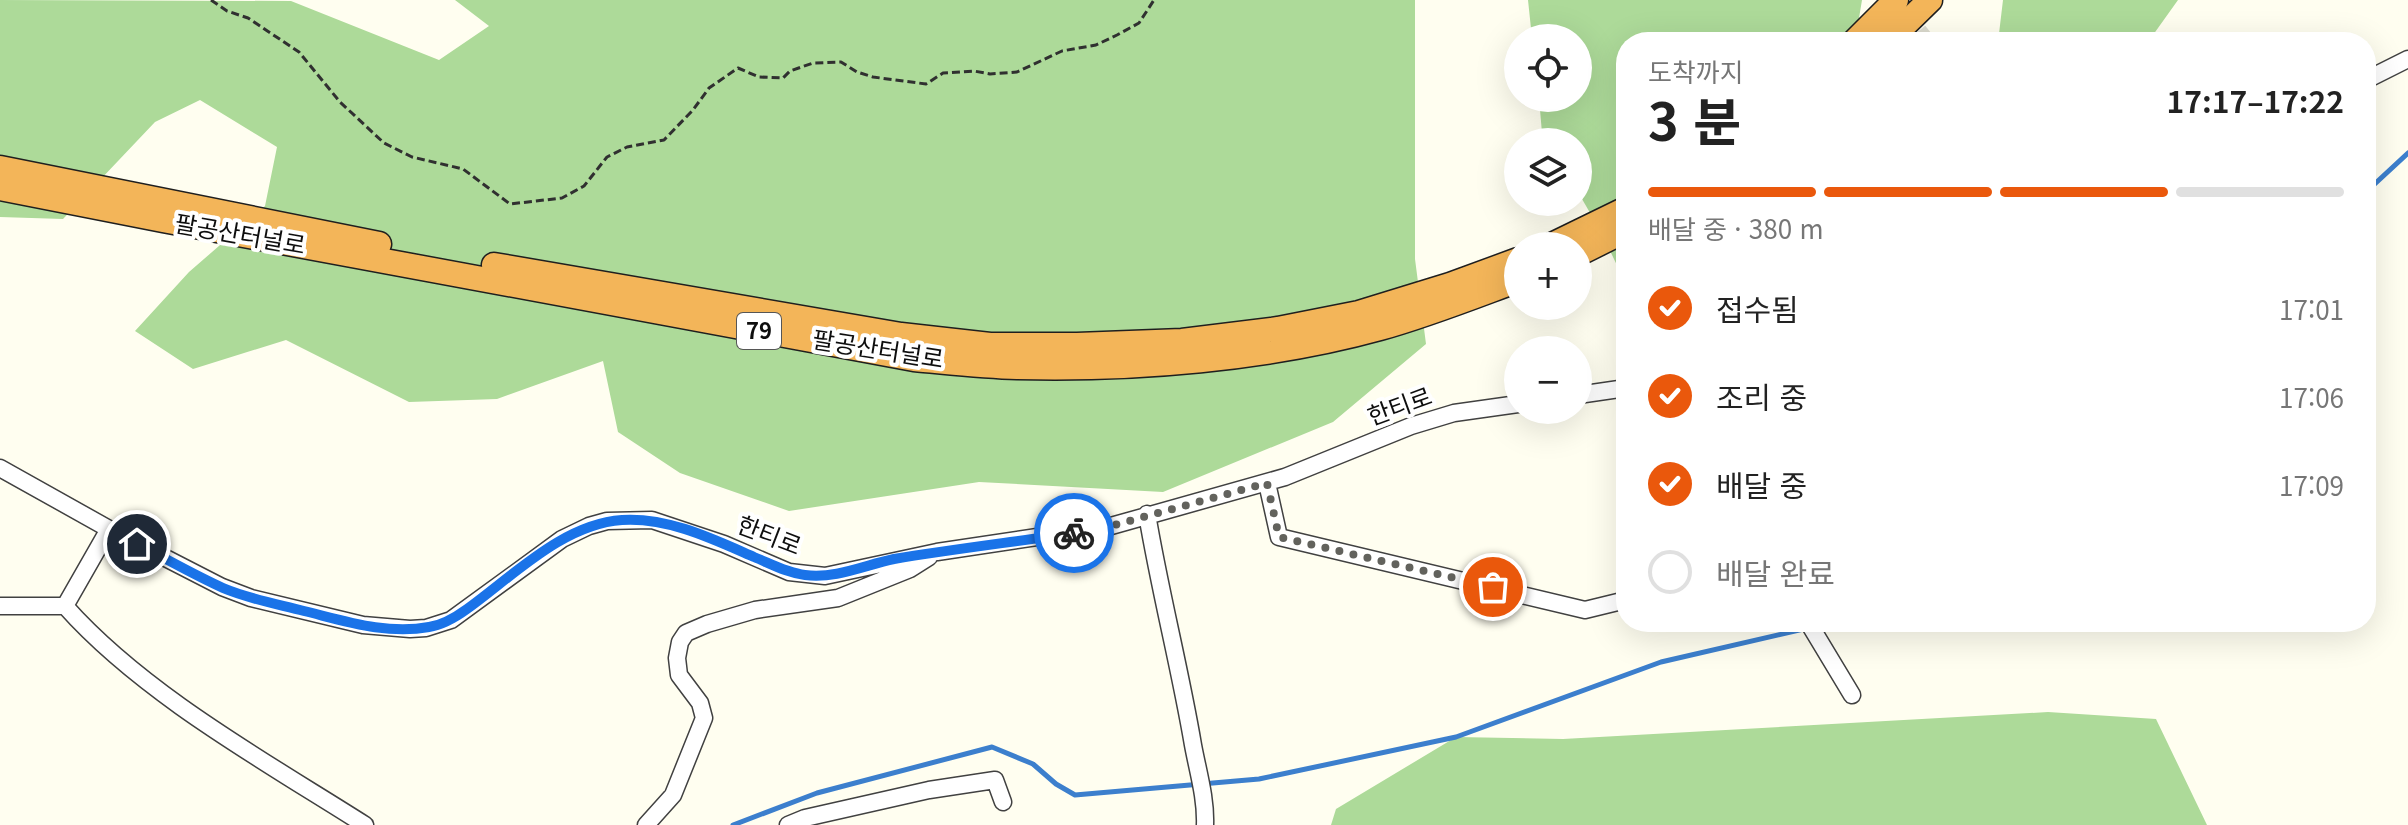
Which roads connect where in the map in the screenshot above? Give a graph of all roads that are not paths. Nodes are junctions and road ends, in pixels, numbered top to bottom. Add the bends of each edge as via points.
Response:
1 (1896, 0) edge
2 (1930, 0) edge
3 (1864, 32) edge
4 (1897, 32) edge
5 (2408, 59) edge
6 (2376, 75) edge
7 (0, 168) edge
8 (0, 188) edge
9 (1616, 214) edge
10 (1579, 232) edge
11 (1616, 235) edge
12 (1592, 247) edge
13 (1504, 265) edge
14 (1504, 285) edge
15 (1616, 389) edge
16 (1592, 393) edge
17 (1504, 406) edge
18 (0, 468) edge
19 (1267, 483) junction
20 (1147, 514) junction
21 (109, 529) junction
22 (937, 552) junction
23 (1616, 602) edge
24 (0, 606) edge
25 (65, 606) junction
26 (1814, 632) edge
27 (1852, 695) dead end
28 (1003, 802) dead end
29 (365, 825) edge
30 (646, 825) edge
31 (788, 825) edge
32 (1205, 825) edge

1 - 3 highway
2 - 4 highway
5 - 6 street
7 - 13 highway, 팔공산터널로 / 79 via 419,251 901,335 990,345 1182,341 1278,329 1359,313
8 - 14 highway, 팔공산터널로 / 79 via 914,359 1016,367 1187,361 1294,347 1379,328
9 - 10 highway
11 - 12 highway
15 - 16 street
17 - 19 street, 한티로 via 1411,426
18 - 21 street, 한티로
19 - 20 street, 한티로
19 - 23 street via 1279,537 1585,610
20 - 22 street, 한티로 via 1077,533
20 - 32 street
21 - 22 street, 한티로 via 251,598 390,628 426,628 451,620 562,539 607,521 660,522 789,572 813,576
21 - 25 street
22 - 30 street via 910,569 838,598 755,610 686,633 677,658 679,675 700,703 704,718 673,795
24 - 25 street
25 - 29 street via 91,635 205,722
26 - 27 street
28 - 31 street via 995,780 929,790

